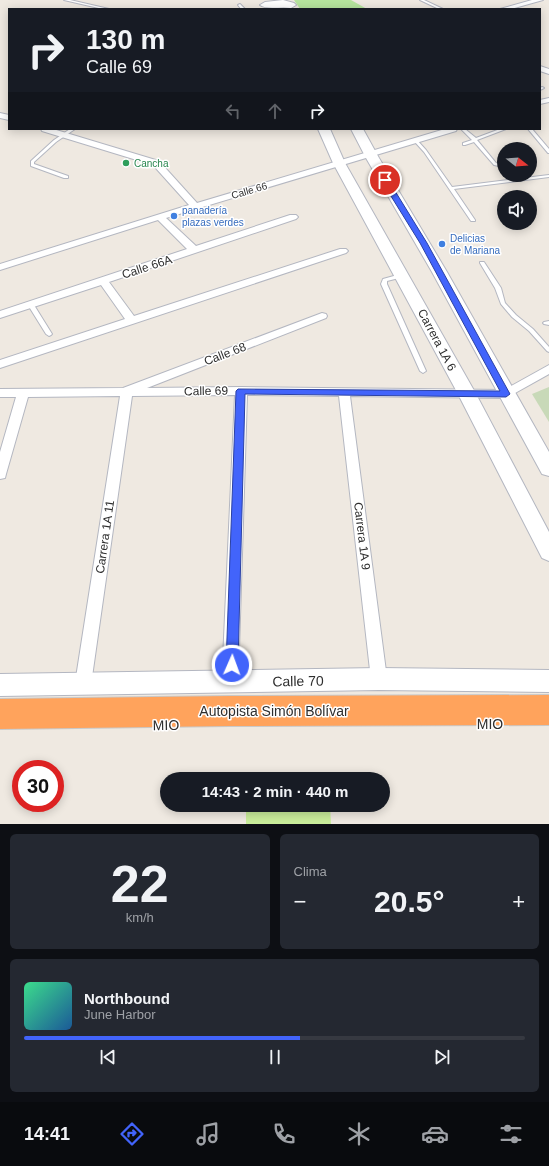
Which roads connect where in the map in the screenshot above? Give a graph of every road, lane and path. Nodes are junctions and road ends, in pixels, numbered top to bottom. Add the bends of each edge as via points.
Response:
1 (66, 0) edge
2 (422, 0) edge
3 (540, 0) edge
4 (240, 5) dead end
5 (265, 5) edge
6 (290, 5) edge
7 (102, 8) edge
8 (242, 8) edge
9 (439, 8) edge
10 (507, 8) edge
11 (48, 130) edge
12 (72, 130) edge
13 (324, 130) edge
14 (357, 130) edge
15 (450, 130) edge
16 (464, 130) edge
17 (501, 130) edge
18 (531, 130) edge
19 (64, 135) junction
20 (415, 140) junction
21 (475, 140) junction
22 (464, 144) dead end
23 (549, 152) edge
24 (369, 154) junction
25 (339, 163) junction
26 (497, 164) edge
27 (549, 176) edge
28 (66, 177) dead end
29 (451, 188) junction
30 (195, 206) junction
31 (160, 217) junction
32 (293, 217) dead end
33 (473, 220) dead end
34 (194, 251) junction
35 (343, 251) dead end
36 (482, 263) dead end
37 (0, 267) edge
38 (402, 276) junction
39 (103, 281) junction
40 (31, 305) junction
41 (0, 315) edge
42 (322, 316) dead end
43 (132, 321) junction
44 (49, 334) dead end
45 (549, 350) edge
46 (0, 364) edge
47 (549, 369) edge
48 (423, 371) dead end
49 (162, 378) junction
50 (127, 391) junction
51 (241, 391) junction
52 (166, 392) junction
53 (344, 392) junction
54 (0, 393) edge
55 (23, 394) junction
56 (467, 394) junction
57 (506, 394) junction
58 (549, 469) edge
59 (0, 474) edge
60 (549, 552) edge
61 (379, 680) junction
62 (549, 681) edge
63 (230, 682) junction
64 (83, 684) junction
65 (0, 685) edge
66 (549, 710) edge
67 (79, 712) junction
68 (0, 714) edge

1 - 7 lane
2 - 9 lane
3 - 10 street
4 - 8 lane
5 - 6 street
11 - 19 street
12 - 19 lane
13 - 25 street, Carrera 1A 6
14 - 24 street
15 - 20 street, Calle 66
16 - 21 lane
17 - 21 lane
18 - 23 lane
19 - 28 lane via 35,159 32,165
19 - 30 street via 156,163
20 - 24 street, Calle 66
20 - 29 lane
21 - 22 lane
21 - 26 lane
24 - 25 street, Calle 66
24 - 57 street via 424,243
25 - 30 street, Calle 66
25 - 38 street, Carrera 1A 6
27 - 29 lane
29 - 33 lane
30 - 31 street, Calle 66
31 - 34 street
31 - 37 street, Calle 66
32 - 34 street, Calle 66A
34 - 39 street, Calle 66A
35 - 43 street
36 - 45 lane via 514,316
38 - 48 lane via 385,280 384,284
38 - 56 street, Carrera 1A 6
39 - 40 street, Calle 66A
39 - 43 street
40 - 41 street, Calle 66A
40 - 44 lane
42 - 49 street, Calle 68
43 - 46 street
47 - 57 street
49 - 50 street, Calle 68
49 - 52 street
50 - 52 street, Calle 69
50 - 55 street, Calle 69
50 - 64 street, Carrera 1A 11
51 - 52 street, Calle 69
51 - 53 street, Calle 69
51 - 63 street
53 - 56 street, Calle 69
53 - 61 street, Carrera 1A 9
54 - 55 street, Calle 69
55 - 59 street
56 - 57 street, Calle 69
56 - 60 street, Carrera 1A 6
57 - 58 street
61 - 62 street, Calle 70
61 - 63 street, Calle 70
63 - 64 street, Calle 70
64 - 65 street, Calle 70
64 - 67 street
66 - 67 highway, Autopista Simón Bolívar
67 - 68 highway, Autopista Simón Bolívar

